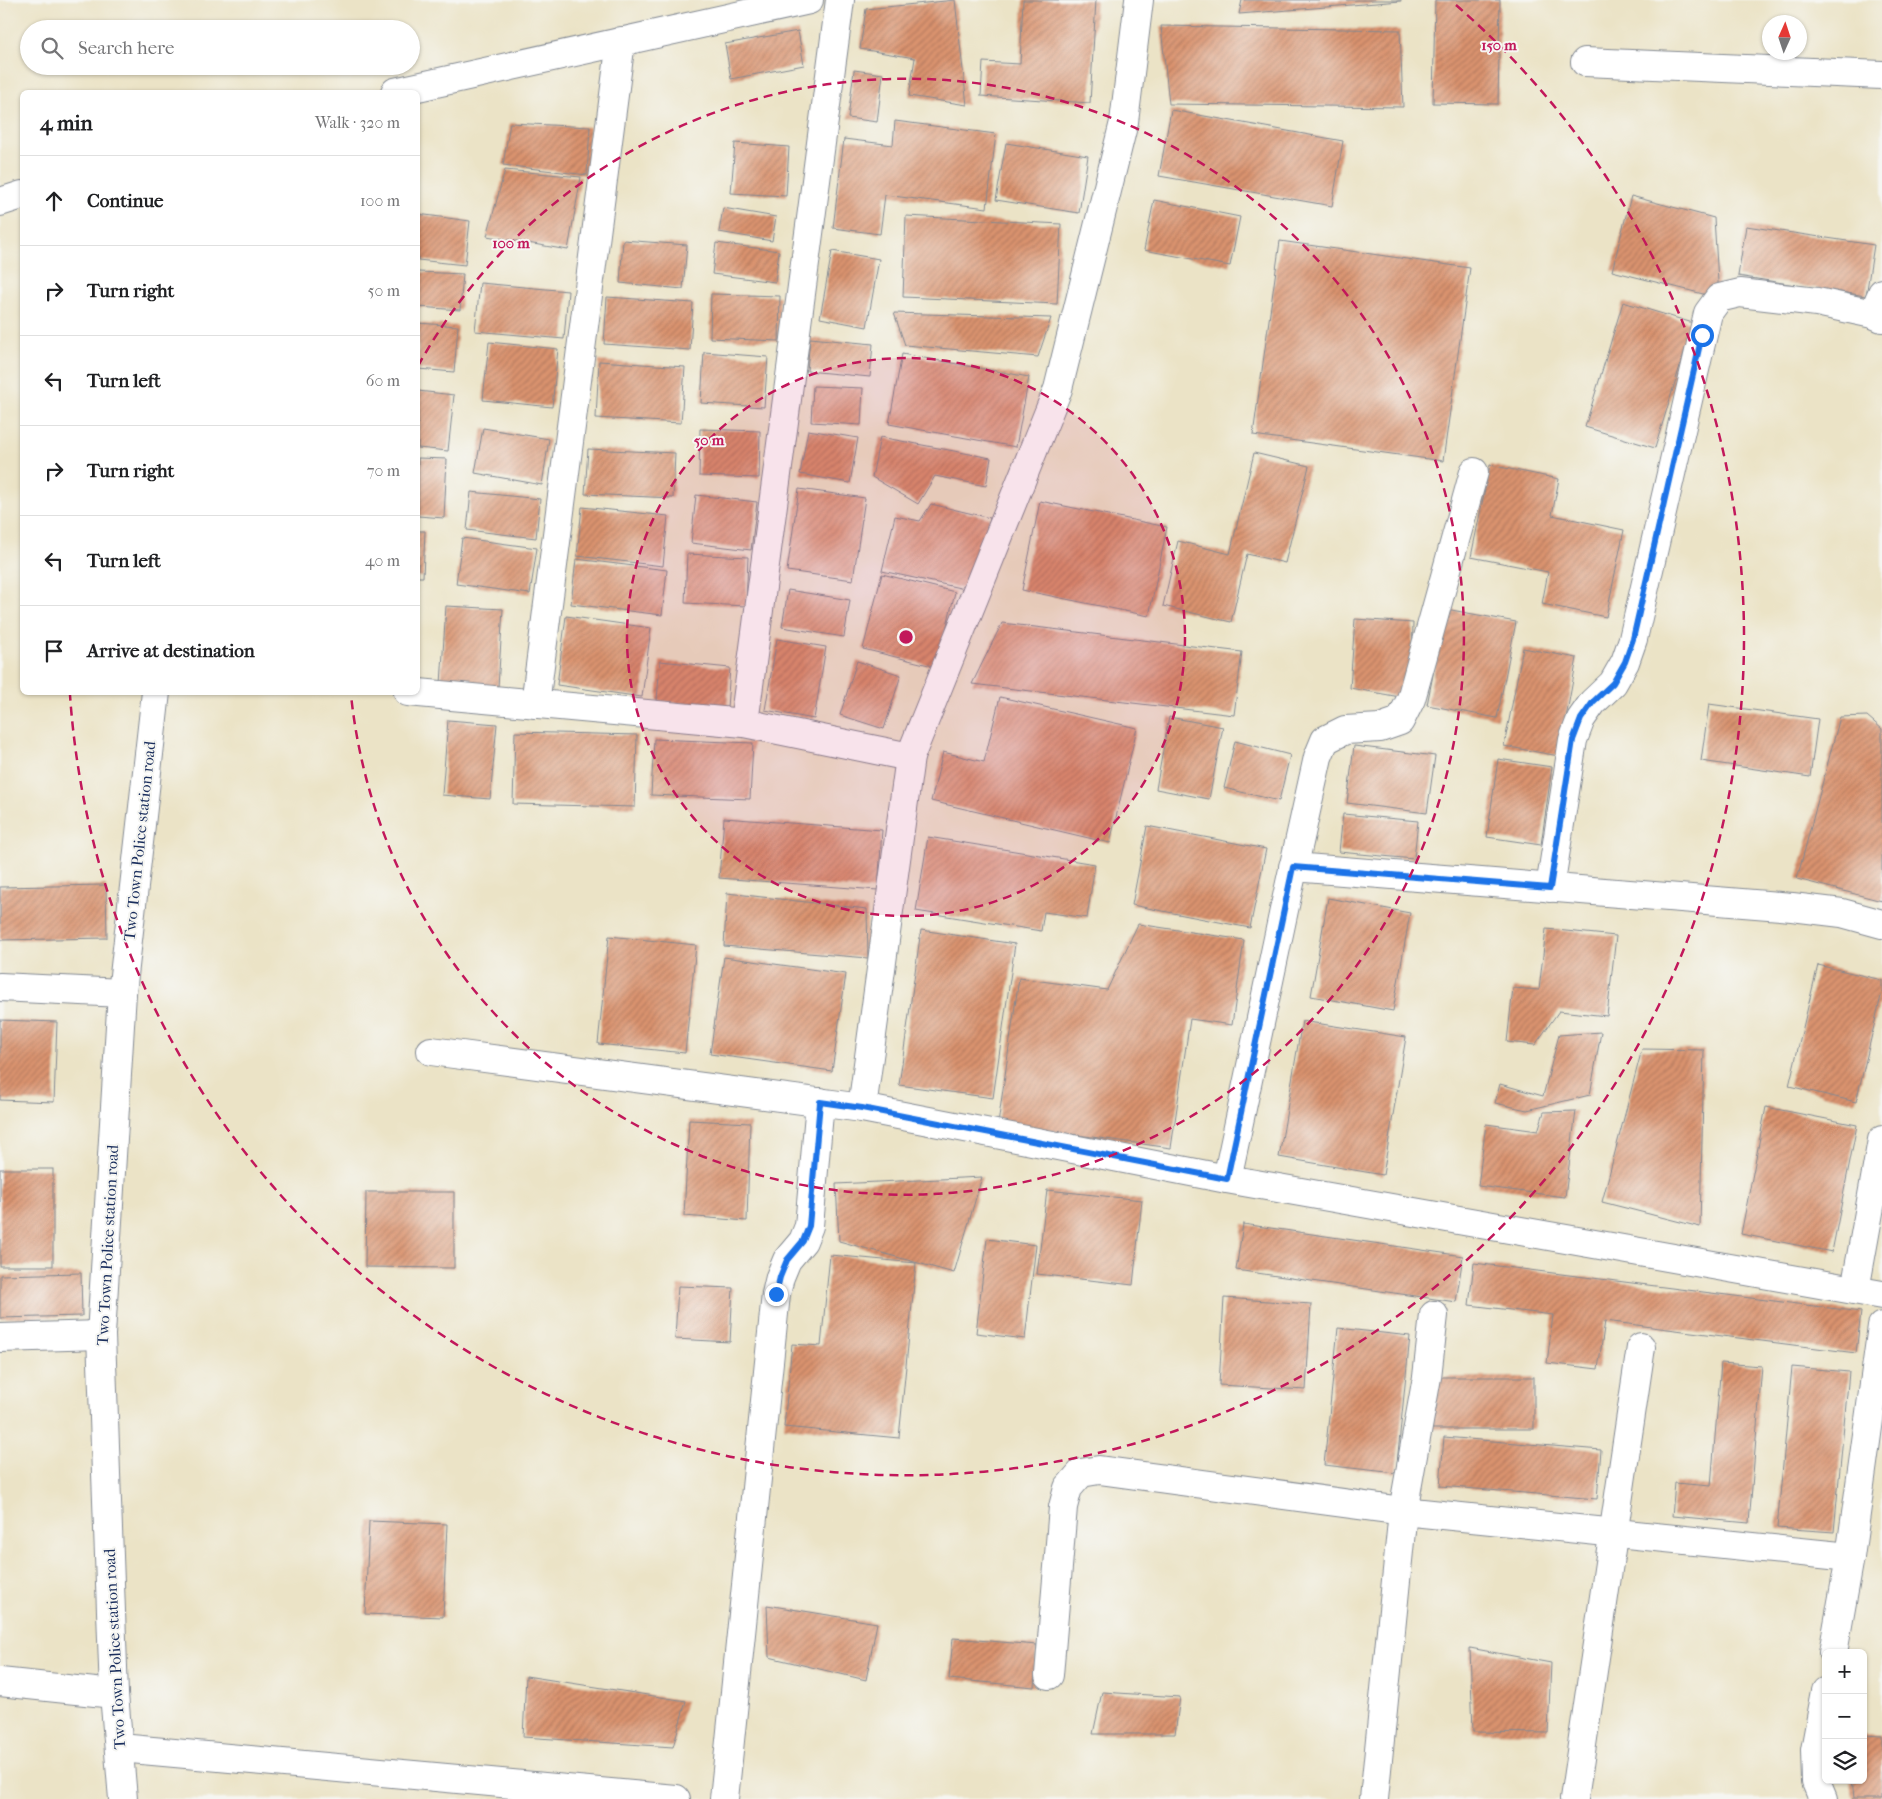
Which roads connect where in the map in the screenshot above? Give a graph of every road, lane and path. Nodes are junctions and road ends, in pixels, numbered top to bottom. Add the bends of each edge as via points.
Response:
1 (809, 0) edge
2 (840, 0) edge
3 (1139, 0) edge
4 (621, 41) junction
5 (1584, 62) dead end
6 (1882, 75) edge
7 (404, 90) edge
8 (20, 196) edge
9 (0, 202) edge
10 (1879, 308) edge
11 (1474, 472) dead end
12 (420, 693) edge
13 (156, 695) edge
14 (535, 704) junction
15 (744, 723) junction
16 (910, 757) junction
17 (1293, 867) junction
18 (1550, 888) junction
19 (1882, 924) edge
20 (0, 987) edge
21 (122, 994) junction
22 (431, 1050) dead end
23 (820, 1102) junction
24 (862, 1108) junction
25 (1882, 1140) edge
26 (1227, 1179) junction
27 (1855, 1290) junction
28 (1882, 1295) edge
29 (1434, 1315) dead end
30 (1882, 1326) edge
31 (101, 1335) junction
32 (0, 1338) edge
33 (1642, 1347) dead end
34 (1403, 1511) junction
35 (1613, 1533) junction
36 (1850, 1557) junction
37 (1834, 1649) edge
38 (1049, 1675) dead end
39 (0, 1682) edge
40 (114, 1694) junction
41 (1826, 1694) edge
42 (120, 1748) junction
43 (123, 1799) edge
44 (676, 1799) edge
45 (724, 1799) edge
46 (1374, 1799) edge
47 (1574, 1799) edge
48 (1823, 1799) edge

1 - 4 street
2 - 15 street
3 - 16 street via 1124,122 1058,389
4 - 7 street
4 - 14 street
5 - 6 street
8 - 9 street
10 - 18 street via 1740,292 1719,298 1708,313 1633,639 1613,683 1581,719 1573,740
11 - 17 street via 1411,698 1400,721 1380,728 1345,730 1326,740 1318,757
12 - 14 street
13 - 21 street, Two Town Police station road
14 - 15 street
15 - 16 street
16 - 24 street
17 - 18 street
17 - 26 street
18 - 19 street via 1792,907
20 - 21 street
21 - 31 street, Two Town Police station road
22 - 23 street
23 - 24 street
23 - 45 street via 809,1226 803,1241 787,1260 776,1294
24 - 26 street
25 - 27 street
26 - 27 street
27 - 28 street
29 - 34 street
30 - 36 street
31 - 32 street
31 - 40 street, Two Town Police station road
33 - 35 street
34 - 35 street
34 - 38 street via 1100,1470 1081,1472 1068,1488 1063,1507
34 - 46 street
35 - 36 street
35 - 47 street
36 - 37 street
39 - 40 street
40 - 42 street, Two Town Police station road
41 - 48 street via 1815,1750 1816,1782
42 - 43 street, Two Town Police station road
42 - 44 street

